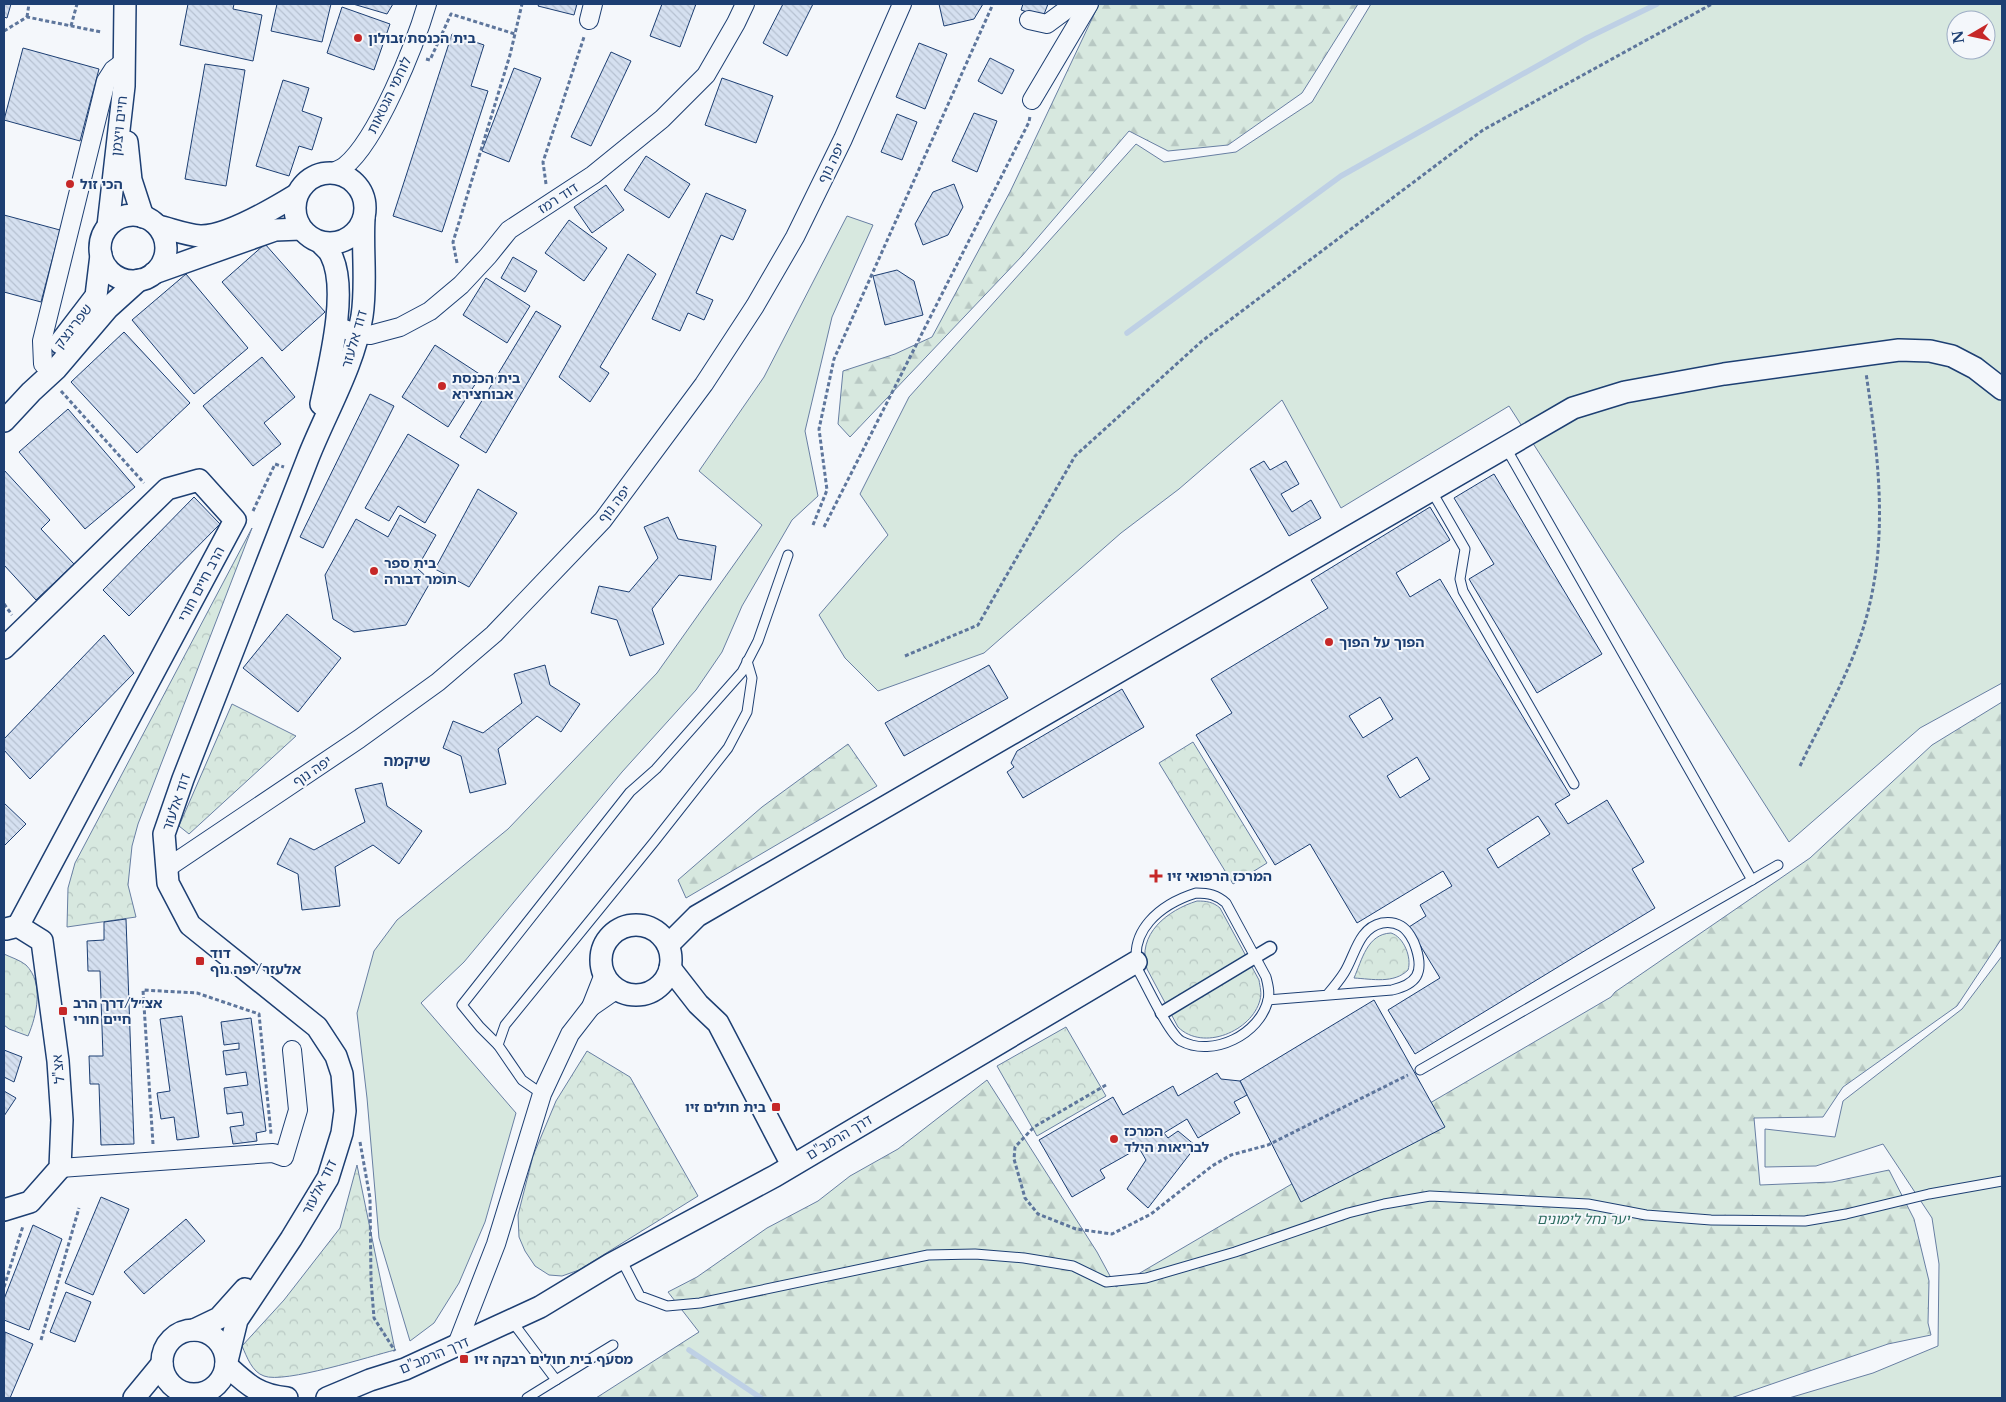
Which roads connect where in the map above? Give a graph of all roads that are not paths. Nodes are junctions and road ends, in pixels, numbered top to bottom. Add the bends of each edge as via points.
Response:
1 (126, 4) edge
2 (427, 4) edge
3 (745, 4) edge
4 (902, 4) edge
5 (1074, 4) edge
6 (1088, 4) edge
7 (1029, 20) dead end
8 (125, 61) junction
9 (124, 86) junction
10 (1032, 100) road end
11 (331, 173) junction
12 (296, 195) junction
13 (364, 218) junction
14 (150, 222) junction
15 (108, 226) junction
16 (301, 229) junction
17 (321, 243) junction
18 (101, 255) junction
19 (147, 277) junction
20 (336, 326) junction
21 (358, 334) junction
22 (46, 370) junction
23 (2002, 389) edge
24 (4, 421) edge
25 (1506, 447) junction
26 (310, 453) junction
27 (1432, 490) junction
28 (788, 555) dead end
29 (4, 648) edge
30 (747, 661) junction
31 (1574, 784) dead end
32 (1778, 865) dead end
33 (167, 868) junction
34 (1752, 880) junction
35 (697, 916) junction
36 (11, 928) edge
37 (650, 928) junction
38 (668, 945) junction
39 (1270, 948) dead end
40 (1256, 957) junction
41 (1136, 962) junction
42 (670, 968) junction
43 (610, 982) junction
44 (654, 990) junction
45 (1327, 995) junction
46 (1268, 1000) junction
47 (698, 1004) junction
48 (1162, 1013) junction
49 (498, 1045) junction
50 (292, 1050) dead end
51 (1420, 1070) road end
52 (542, 1094) junction
53 (60, 1168) junction
54 (783, 1170) junction
55 (2002, 1181) edge
56 (4, 1210) edge
57 (290, 1238) junction
58 (616, 1263) junction
59 (511, 1320) junction
60 (194, 1330) junction
61 (613, 1345) dead end
62 (456, 1347) junction
63 (162, 1364) junction
64 (226, 1365) junction
65 (556, 1380) junction
66 (191, 1396) edge
67 (134, 1398) edge
68 (287, 1398) edge
69 (327, 1398) edge
70 (527, 1398) edge

1 - 8 street, חיים ויצמן
2 - 11 street, לוחמי הגטאות via 371,134 344,167
3 - 21 street, דוד רמז via 706,75 662,119 593,175 509,230 461,285 430,311 379,334
4 - 33 street, יפה נוף via 843,139 795,237 704,384 603,520 494,634 438,682
5 - 7 street via 1047,24
6 - 10 street
8 - 9 street, חיים ויצמן
8 - 22 street via 113,70 106,81 42,341
9 - 14 street, חיים ויצמן via 131,180
9 - 15 street, חיים ויצמן
11 - 12 street via 312,177
11 - 13 street via 341,174 360,190 365,206
12 - 14 street via 251,221 200,236
12 - 16 street via 294,208
13 - 17 street via 358,229 345,240
13 - 21 street, דוד אלעזר via 364,298
14 - 15 street via 138,215 126,215
14 - 19 street via 164,236 166,247 164,258
15 - 18 street via 101,240
16 - 17 street
16 - 19 street via 275,230
17 - 20 street, דוד אלעזר via 330,253 338,277
18 - 19 street via 111,273 120,278 130,281
18 - 22 street, שפרינצק via 96,296
19 - 22 street, שפרינצק via 108,308
20 - 21 street, דוד רמז
20 - 26 street, דוד אלעזר
21 - 26 street, דוד אלעזר
22 - 24 street, שפרינצק
23 - 25 street via 1975,368 1952,356 1900,350 1863,354 1625,392 1573,408
25 - 27 street
25 - 34 lane
26 - 33 street, דוד אלעזר via 164,834
27 - 31 lane via 1465,549 1460,579 1463,591
27 - 35 street
28 - 30 lane via 758,641
29 - 36 street, הרב חיים חורי via 167,489 199,480 235,520
30 - 49 lane via 752,678 747,712 728,748 505,1025
30 - 49 lane via 742,672 656,769 630,792 462,1004
32 - 34 lane
33 - 57 street, דוד אלעזר via 168,883 190,925 317,1027 336,1056 342,1074 345,1111 328,1178
34 - 51 lane
35 - 37 street
35 - 38 street
36 - 53 street, אצ"ל via 42,940 58,1061 62,1120
37 - 38 street
37 - 43 street via 627,926 607,940 601,963
38 - 42 street
39 - 40 street
40 - 41 lane via 1226,903 1218,896 1196,893 1163,907 1151,918 1136,950
40 - 46 lane via 1266,978
40 - 48 street
41 - 48 lane
41 - 54 street, דרך הרמב"ם
42 - 44 street
42 - 47 street
43 - 44 street via 635,995
43 - 52 street via 570,1034
44 - 47 street
45 - 45 lane via 1392,990 1411,982 1420,968 1419,958 1414,942 1402,926 1382,923 1366,932 1344,973
45 - 46 lane
46 - 48 lane via 1264,1011 1248,1031 1238,1038 1212,1046 1202,1047 1180,1040
47 - 54 street via 718,1023
49 - 52 lane via 522,1080
50 - 53 street via 298,1110 284,1157 273,1153
52 - 62 street via 496,1244
53 - 56 street via 30,1202
54 - 58 street, דרך הרמב"ם
55 - 58 lane via 1805,1221 1711,1220 1646,1215 1588,1204 1430,1196 1348,1213 1178,1270 1146,1278 1106,1282 1074,1266 1024,1258 928,1255 700,1303 667,1306 640,1296
57 - 60 street, דוד אלעזר via 218,1318
57 - 64 street, דוד אלעזר via 237,1320
58 - 59 street, דרך הרמב"ם
59 - 62 street, דרך הרמב"ם
59 - 65 lane
60 - 63 street via 183,1332 167,1344
60 - 64 street via 215,1338 225,1354
61 - 65 lane
62 - 69 street, דרך הרמב"ם
63 - 66 street via 170,1385
63 - 67 street
64 - 66 street via 224,1376 217,1385
64 - 68 street via 268,1396
65 - 70 lane

